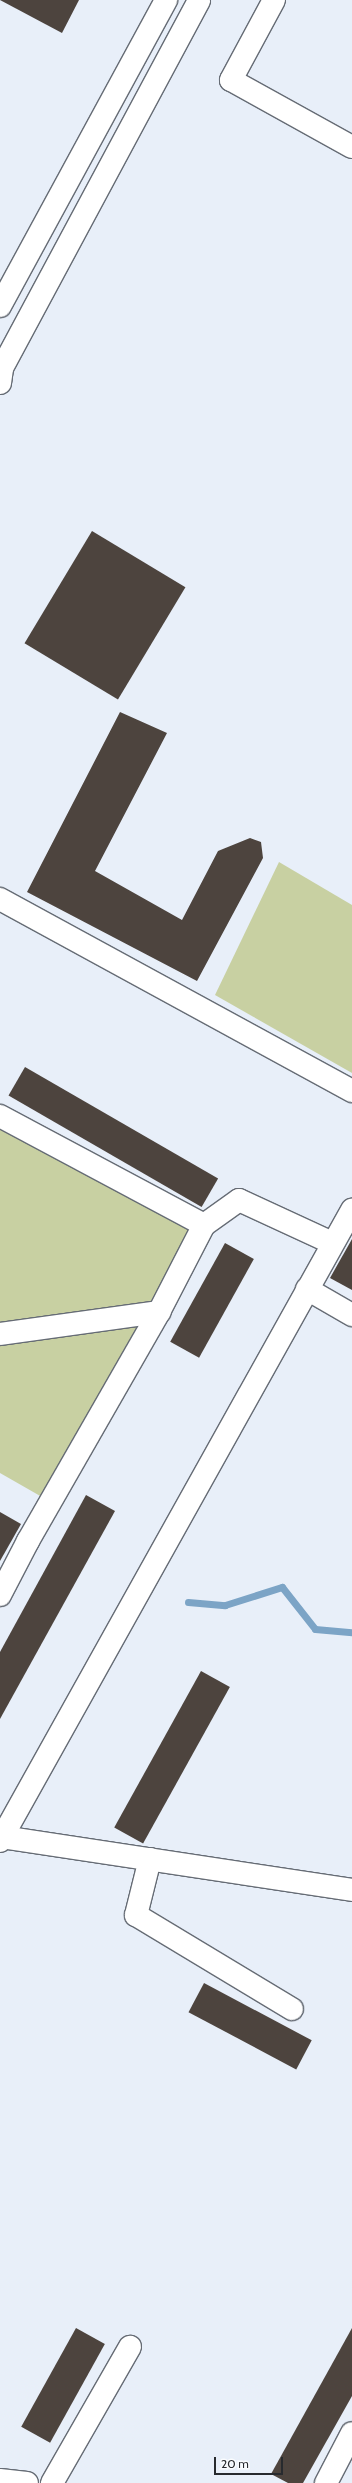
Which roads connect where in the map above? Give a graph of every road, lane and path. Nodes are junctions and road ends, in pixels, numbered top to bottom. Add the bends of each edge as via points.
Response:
1 (166, 0) edge
2 (199, 0) edge
3 (274, 0) edge
4 (352, 147) edge
5 (0, 306) edge
6 (0, 382) edge
7 (0, 899) edge
8 (352, 1091) edge
9 (0, 1099) edge
10 (5, 1118) edge
11 (352, 1210) edge
12 (204, 1225) junction
13 (332, 1243) junction
14 (307, 1288) junction
15 (160, 1312) junction
16 (352, 1315) edge
17 (0, 1334) edge
18 (3, 1583) edge
19 (1, 1839) edge
20 (150, 1859) junction
21 (352, 1890) edge
22 (292, 2009) dead end
23 (130, 2347) dead end
24 (352, 2433) edge
25 (0, 2480) edge
26 (27, 2483) edge
27 (52, 2483) edge
28 (326, 2483) edge

1 - 5 street
2 - 6 street via 2,368
3 - 4 street via 231,80
7 - 8 street
9 - 10 street
10 - 12 street
11 - 13 street
12 - 13 street via 238,1200
12 - 15 street
13 - 14 street
14 - 16 street
14 - 19 street
15 - 17 street
15 - 18 street
19 - 20 street
20 - 21 street
20 - 22 street via 136,1915
23 - 27 street
24 - 28 street
25 - 26 street

